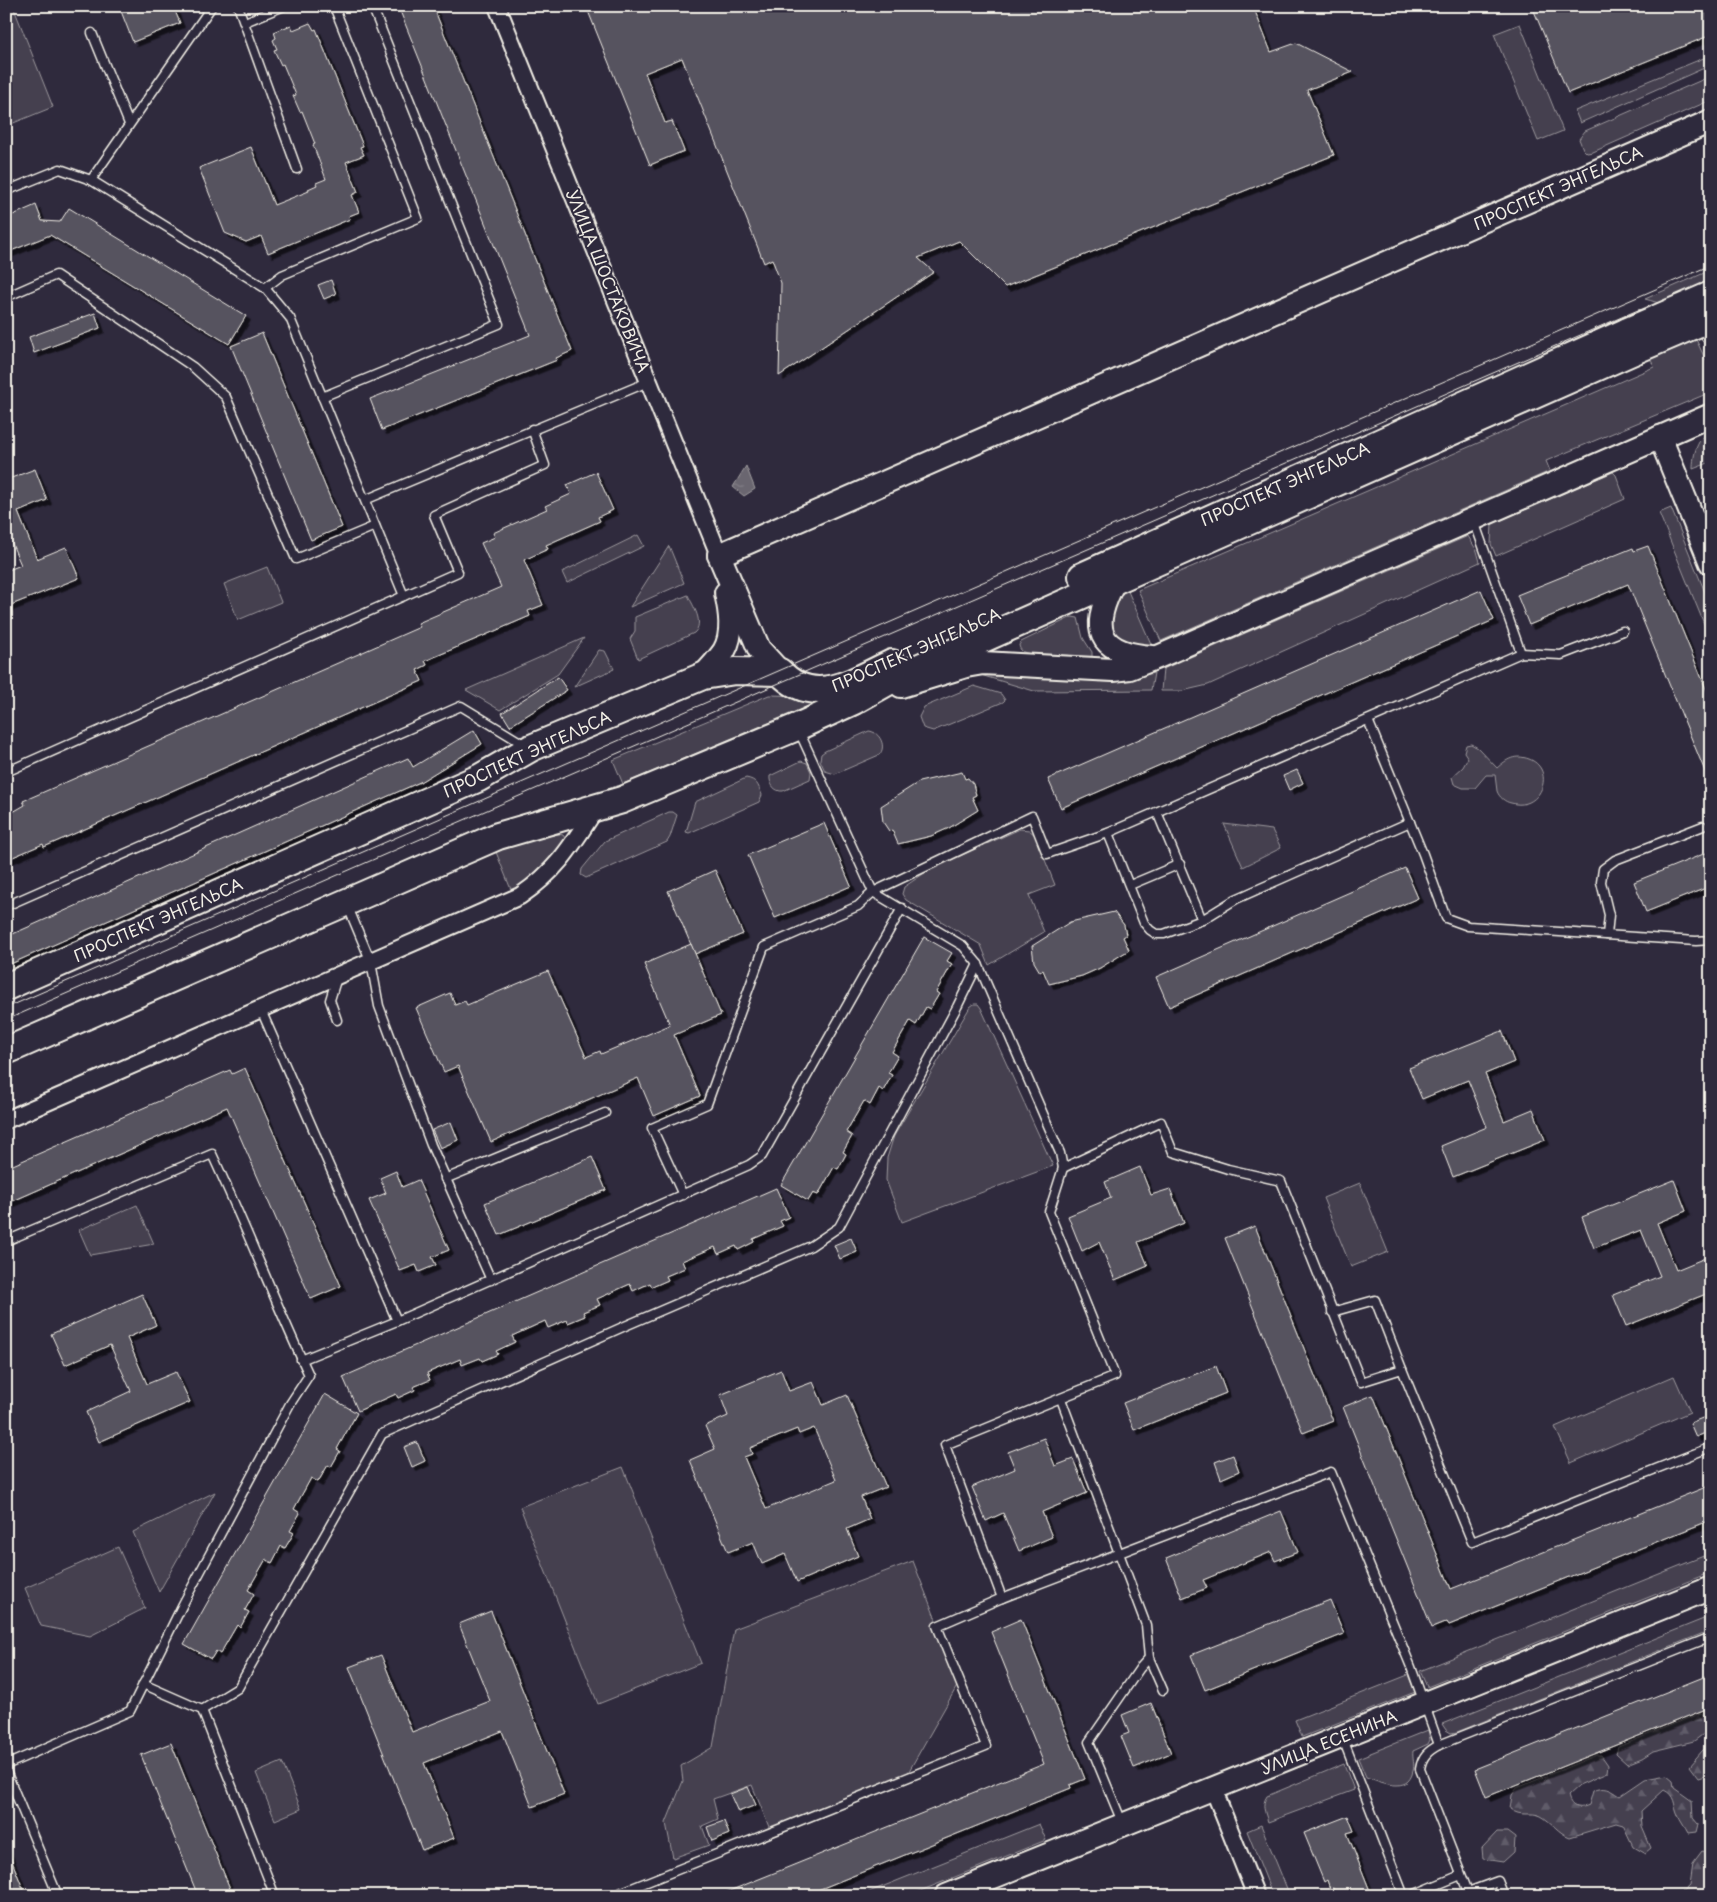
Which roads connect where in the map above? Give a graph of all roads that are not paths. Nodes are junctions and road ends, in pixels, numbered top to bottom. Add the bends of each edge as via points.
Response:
1 (212, 6) edge
2 (238, 6) edge
3 (284, 6) edge
4 (327, 6) edge
5 (372, 6) edge
6 (498, 6) edge
7 (245, 22) junction
8 (92, 33) dead end
9 (1711, 121) edge
10 (129, 124) junction
11 (297, 169) dead end
12 (91, 180) junction
13 (6, 191) edge
14 (265, 288) junction
15 (1711, 295) edge
16 (6, 297) edge
17 (1711, 318) edge
18 (1632, 340) junction
19 (648, 382) junction
20 (322, 397) junction
21 (1711, 415) edge
22 (532, 429) junction
23 (1660, 437) junction
24 (365, 500) junction
25 (1473, 519) junction
26 (375, 526) junction
27 (719, 555) junction
28 (1711, 563) edge
29 (1114, 582) junction
30 (404, 596) junction
31 (1623, 632) dead end
32 (1521, 653) junction
33 (1158, 657) junction
34 (780, 672) junction
35 (703, 676) junction
36 (854, 701) junction
37 (1368, 720) junction
38 (797, 727) junction
39 (531, 748) junction
40 (6, 772) edge
41 (596, 808) junction
42 (1157, 812) junction
43 (1410, 822) junction
44 (1703, 826) dead end
45 (1108, 833) junction
46 (1180, 864) junction
47 (1130, 885) junction
48 (873, 892) junction
49 (346, 902) junction
50 (6, 906) edge
51 (902, 908) junction
52 (1202, 920) junction
53 (1607, 935) junction
54 (1711, 940) edge
55 (371, 962) junction
56 (978, 964) junction
57 (337, 977) junction
58 (6, 987) edge
59 (261, 1010) junction
60 (337, 1020) dead end
61 (6, 1051) edge
62 (605, 1113) dead end
63 (6, 1120) edge
64 (1063, 1168) junction
65 (445, 1179) junction
66 (683, 1195) junction
67 (6, 1241) edge
68 (491, 1280) junction
69 (1332, 1312) junction
70 (397, 1322) junction
71 (301, 1360) junction
72 (1402, 1368) junction
73 (1061, 1399) junction
74 (1711, 1447) edge
75 (1119, 1554) junction
76 (1711, 1588) edge
77 (1002, 1598) junction
78 (1711, 1637) edge
79 (1150, 1658) junction
80 (143, 1684) junction
81 (1163, 1690) dead end
82 (1425, 1703) junction
83 (202, 1710) junction
84 (1342, 1737) junction
85 (1439, 1745) junction
86 (6, 1766) edge
87 (6, 1771) edge
88 (1213, 1788) junction
89 (1123, 1824) junction
90 (1462, 1875) junction
91 (1468, 1894) edge
92 (58, 1896) edge
93 (274, 1896) edge
94 (612, 1896) edge
95 (946, 1896) edge
96 (1256, 1896) edge
97 (1404, 1896) edge
98 (1410, 1896) edge
99 (1504, 1896) edge

1 - 10 lane
2 - 7 lane
3 - 7 lane
4 - 14 lane via 334,9 418,218 282,275
5 - 20 lane via 499,324
6 - 19 street, УЛИЦА ШОСТАКОВИЧА
7 - 11 lane
8 - 10 lane
9 - 27 main road, ПРОСПЕКТ ЭНГЕЛЬСА
10 - 12 lane
12 - 13 lane via 60,169
12 - 14 lane
14 - 20 lane via 290,318
15 - 18 main road, bridge
16 - 26 lane via 56,275 194,367 226,397 296,559
17 - 18 main road, bridge
18 - 29 main road, ПРОСПЕКТ ЭНГЕЛЬСА
18 - 34 main road, ПРОСПЕКТ ЭНГЕЛЬСА via 1214,516 844,684 822,691 808,690 792,683
19 - 22 lane
19 - 27 street, УЛИЦА ШОСТАКОВИЧА
20 - 24 lane
21 - 23 main road, ПРОСПЕКТ ЭНГЕЛЬСА
22 - 24 lane
22 - 30 lane via 545,465 434,515 458,572
23 - 25 main road, ПРОСПЕКТ ЭНГЕЛЬСА
23 - 28 main road
24 - 26 lane
25 - 32 lane
25 - 33 main road, ПРОСПЕКТ ЭНГЕЛЬСА
26 - 30 lane
27 - 34 main road, УЛИЦА ШОСТАКОВИЧА via 759,649
27 - 35 main road, УЛИЦА ШОСТАКОВИЧА via 730,611 730,633 724,651
29 - 33 main road via 1101,612 1099,623 1103,635 1113,648 1124,653
29 - 36 main road, ПРОСПЕКТ ЭНГЕЛЬСА via 895,678
30 - 40 lane
31 - 32 lane via 1562,655
32 - 37 lane
33 - 36 main road, ПРОСПЕКТ ЭНГЕЛЬСА via 1130,668 1113,670 994,663 966,666
34 - 35 main road, ПРОСПЕКТ ЭНГЕЛЬСА via 735,671
35 - 39 main road, ПРОСПЕКТ ЭНГЕЛЬСА
36 - 38 main road, ПРОСПЕКТ ЭНГЕЛЬСА
37 - 42 lane
37 - 43 lane
38 - 41 main road, ПРОСПЕКТ ЭНГЕЛЬСА
38 - 48 lane
39 - 50 lane via 461,706
39 - 58 main road, ПРОСПЕКТ ЭНГЕЛЬСА via 478,778
41 - 49 main road, ПРОСПЕКТ ЭНГЕЛЬСА via 498,836
41 - 55 street via 568,851 539,883 520,896
42 - 45 lane
42 - 46 lane
43 - 52 lane via 1236,899
43 - 53 lane via 1446,918 1468,926
44 - 53 lane via 1615,860 1604,868 1601,882 1609,915
45 - 47 lane
45 - 48 lane via 1047,854 1032,816
46 - 47 lane
46 - 52 lane
47 - 52 lane via 1144,923 1156,934
48 - 51 lane
48 - 66 lane via 858,906 764,947 707,1104 652,1128
49 - 55 lane
49 - 61 main road, ПРОСПЕКТ ЭНГЕЛЬСА
51 - 56 lane via 964,946
51 - 66 lane via 762,1156
53 - 54 lane
55 - 57 street
55 - 65 lane via 379,1006
56 - 64 lane via 1060,1154
56 - 83 lane via 839,1227 811,1246 382,1434 238,1688
57 - 59 street
57 - 60 lane via 330,1000
59 - 63 street
59 - 70 lane
62 - 65 lane
64 - 69 lane via 1161,1122 1173,1152 1281,1181
64 - 73 lane via 1049,1212 1115,1376
65 - 68 lane
66 - 68 lane
67 - 71 lane via 212,1154
68 - 70 lane
69 - 72 lane via 1375,1300
69 - 72 lane via 1361,1382
70 - 71 lane
71 - 80 lane via 308,1375
72 - 74 lane via 1472,1542
73 - 75 lane
73 - 77 lane via 945,1445
75 - 77 lane
75 - 79 lane via 1146,1625
75 - 82 lane via 1331,1472
76 - 82 main road, УЛИЦА ЕСЕНИНА
77 - 94 lane via 937,1626 986,1746
78 - 85 lane
79 - 81 lane
79 - 89 lane via 1089,1742
80 - 83 lane
80 - 86 lane via 130,1711
82 - 84 main road, УЛИЦА ЕСЕНИНА
82 - 85 lane
83 - 93 lane
84 - 88 main road, УЛИЦА ЕСЕНИНА
84 - 97 lane
85 - 90 lane via 1422,1759 1420,1769
87 - 92 lane
88 - 89 main road, УЛИЦА ЕСЕНИНА
88 - 96 street
89 - 95 main road, УЛИЦА ЕСЕНИНА
90 - 91 lane
90 - 98 lane
91 - 99 lane via 1498,1882

